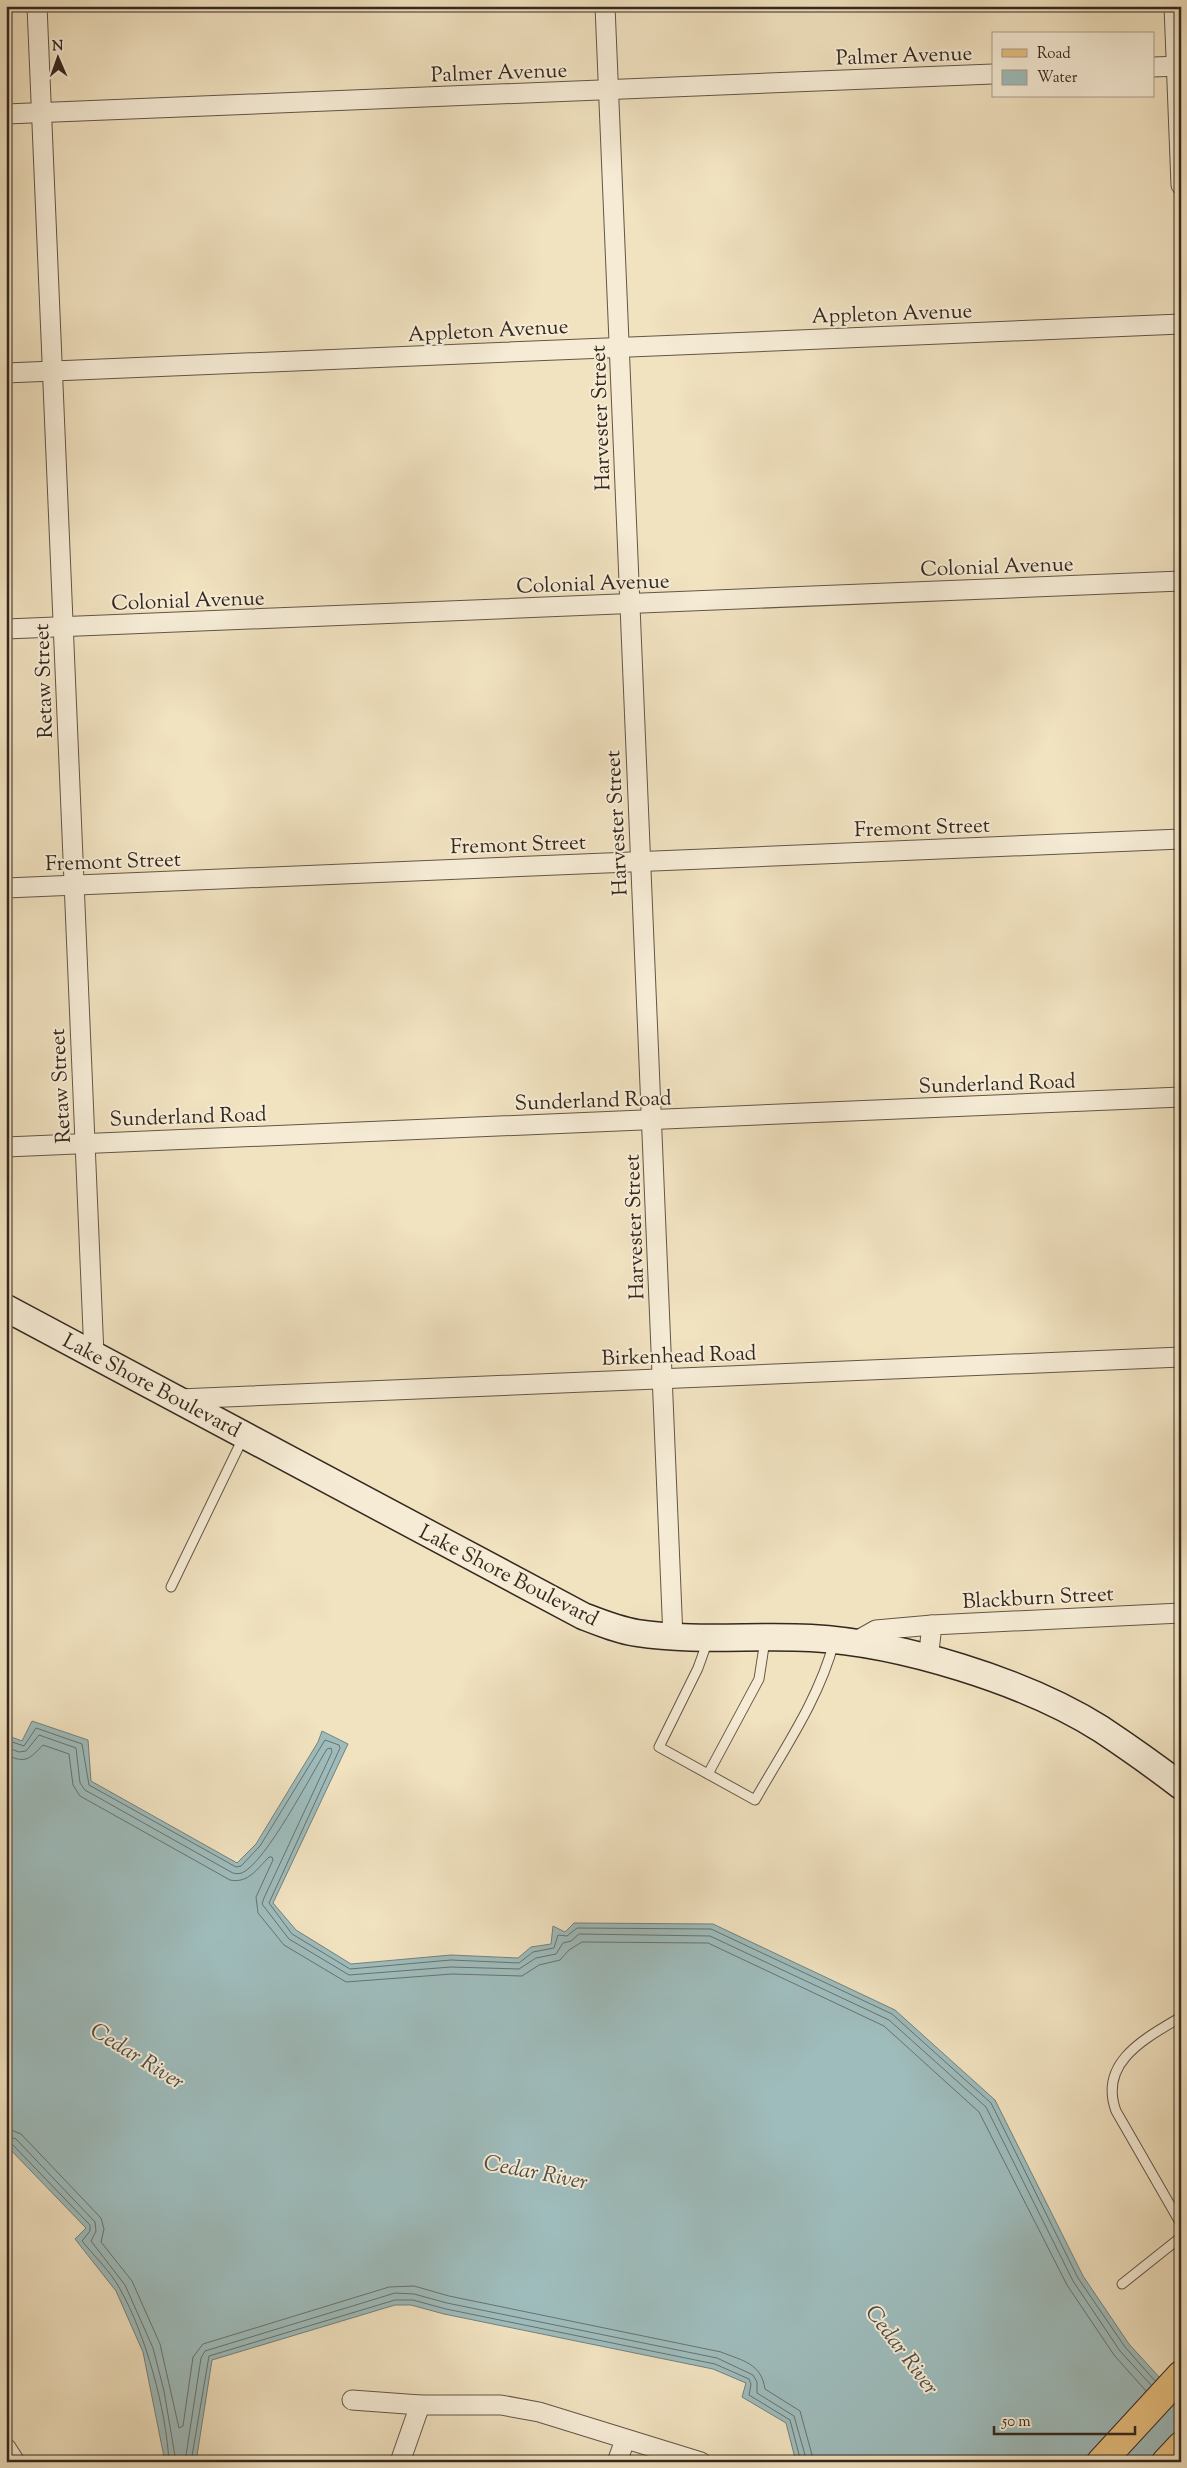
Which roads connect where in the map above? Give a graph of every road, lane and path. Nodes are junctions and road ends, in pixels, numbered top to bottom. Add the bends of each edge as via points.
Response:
1 (37, 6) edge
2 (605, 6) edge
3 (1174, 6) edge
4 (1179, 66) edge
5 (1154, 68) edge
6 (992, 74) edge
7 (608, 90) junction
8 (42, 112) junction
9 (6, 114) edge
10 (1181, 185) edge
11 (1181, 324) edge
12 (620, 346) junction
13 (53, 372) junction
14 (6, 373) edge
15 (1181, 581) edge
16 (630, 604) junction
17 (63, 627) junction
18 (6, 630) edge
19 (1181, 840) edge
20 (641, 861) junction
21 (74, 885) junction
22 (6, 888) edge
23 (1181, 1097) edge
24 (652, 1120) junction
25 (86, 1143) junction
26 (6, 1147) edge
27 (6, 1308) edge
28 (94, 1354) junction
29 (1181, 1357) edge
30 (662, 1378) junction
31 (179, 1399) junction
32 (244, 1434) junction
33 (170, 1587) dead end
34 (1181, 1613) edge
35 (932, 1625) junction
36 (673, 1638) junction
37 (709, 1638) junction
38 (765, 1638) junction
39 (844, 1641) junction
40 (928, 1660) junction
41 (708, 1774) junction
42 (1181, 1786) edge
43 (1181, 2017) edge
44 (1181, 2224) edge
45 (1181, 2236) edge
46 (1122, 2284) dead end
47 (1181, 2375) edge
48 (352, 2400) dead end
49 (420, 2405) junction
50 (625, 2440) junction
51 (1181, 2446) edge
52 (6, 2448) edge
53 (15, 2462) edge
54 (400, 2462) edge
55 (617, 2462) edge
56 (701, 2462) edge
57 (1101, 2462) edge
58 (1166, 2462) edge

1 - 8 street, Retaw Street
2 - 7 street, Harvester Street
3 - 4 street
4 - 5 street
4 - 10 street
6 - 7 street, Palmer Avenue
7 - 8 street, Palmer Avenue
7 - 12 street, Harvester Street
8 - 9 street, Palmer Avenue
8 - 13 street, Retaw Street
11 - 12 street, Appleton Avenue
12 - 13 street, Appleton Avenue
12 - 16 street, Harvester Street
13 - 14 street, Appleton Avenue
13 - 17 street, Retaw Street
15 - 16 street, Colonial Avenue
16 - 17 street, Colonial Avenue
16 - 20 street, Harvester Street
17 - 18 street, Colonial Avenue
17 - 21 street, Retaw Street
19 - 20 street, Fremont Street
20 - 21 street, Fremont Street
20 - 24 street, Harvester Street
21 - 22 street, Fremont Street
21 - 25 street, Retaw Street
23 - 24 street, Sunderland Road
24 - 25 street, Sunderland Road
24 - 30 street, Harvester Street
25 - 26 street, Sunderland Road
25 - 28 street, Retaw Street
27 - 28 street, Lake Shore Boulevard
28 - 31 street, Lake Shore Boulevard
29 - 30 street, Birkenhead Road
30 - 31 street, Birkenhead Road
30 - 36 street, Harvester Street
31 - 32 street, Lake Shore Boulevard
32 - 33 lane
32 - 36 street, Lake Shore Boulevard via 583,1616 635,1633
34 - 35 street, Blackburn Street
35 - 39 street, Blackburn Street via 876,1630
35 - 40 street
36 - 37 street, Lake Shore Boulevard
37 - 38 street, Lake Shore Boulevard
37 - 41 lane via 698,1668 659,1747
38 - 39 street, Lake Shore Boulevard
38 - 41 lane via 759,1679
39 - 40 street, Lake Shore Boulevard via 883,1647
39 - 41 lane via 755,1800
40 - 42 street, Lake Shore Boulevard via 978,1674 1059,1707 1099,1728
43 - 44 lane via 1141,2042 1122,2061 1114,2074 1112,2087 1116,2111
45 - 46 lane
47 - 57 main road
48 - 49 street
49 - 50 street via 501,2405 539,2412
49 - 54 street
50 - 55 street
50 - 56 street
51 - 58 main road
52 - 53 street

